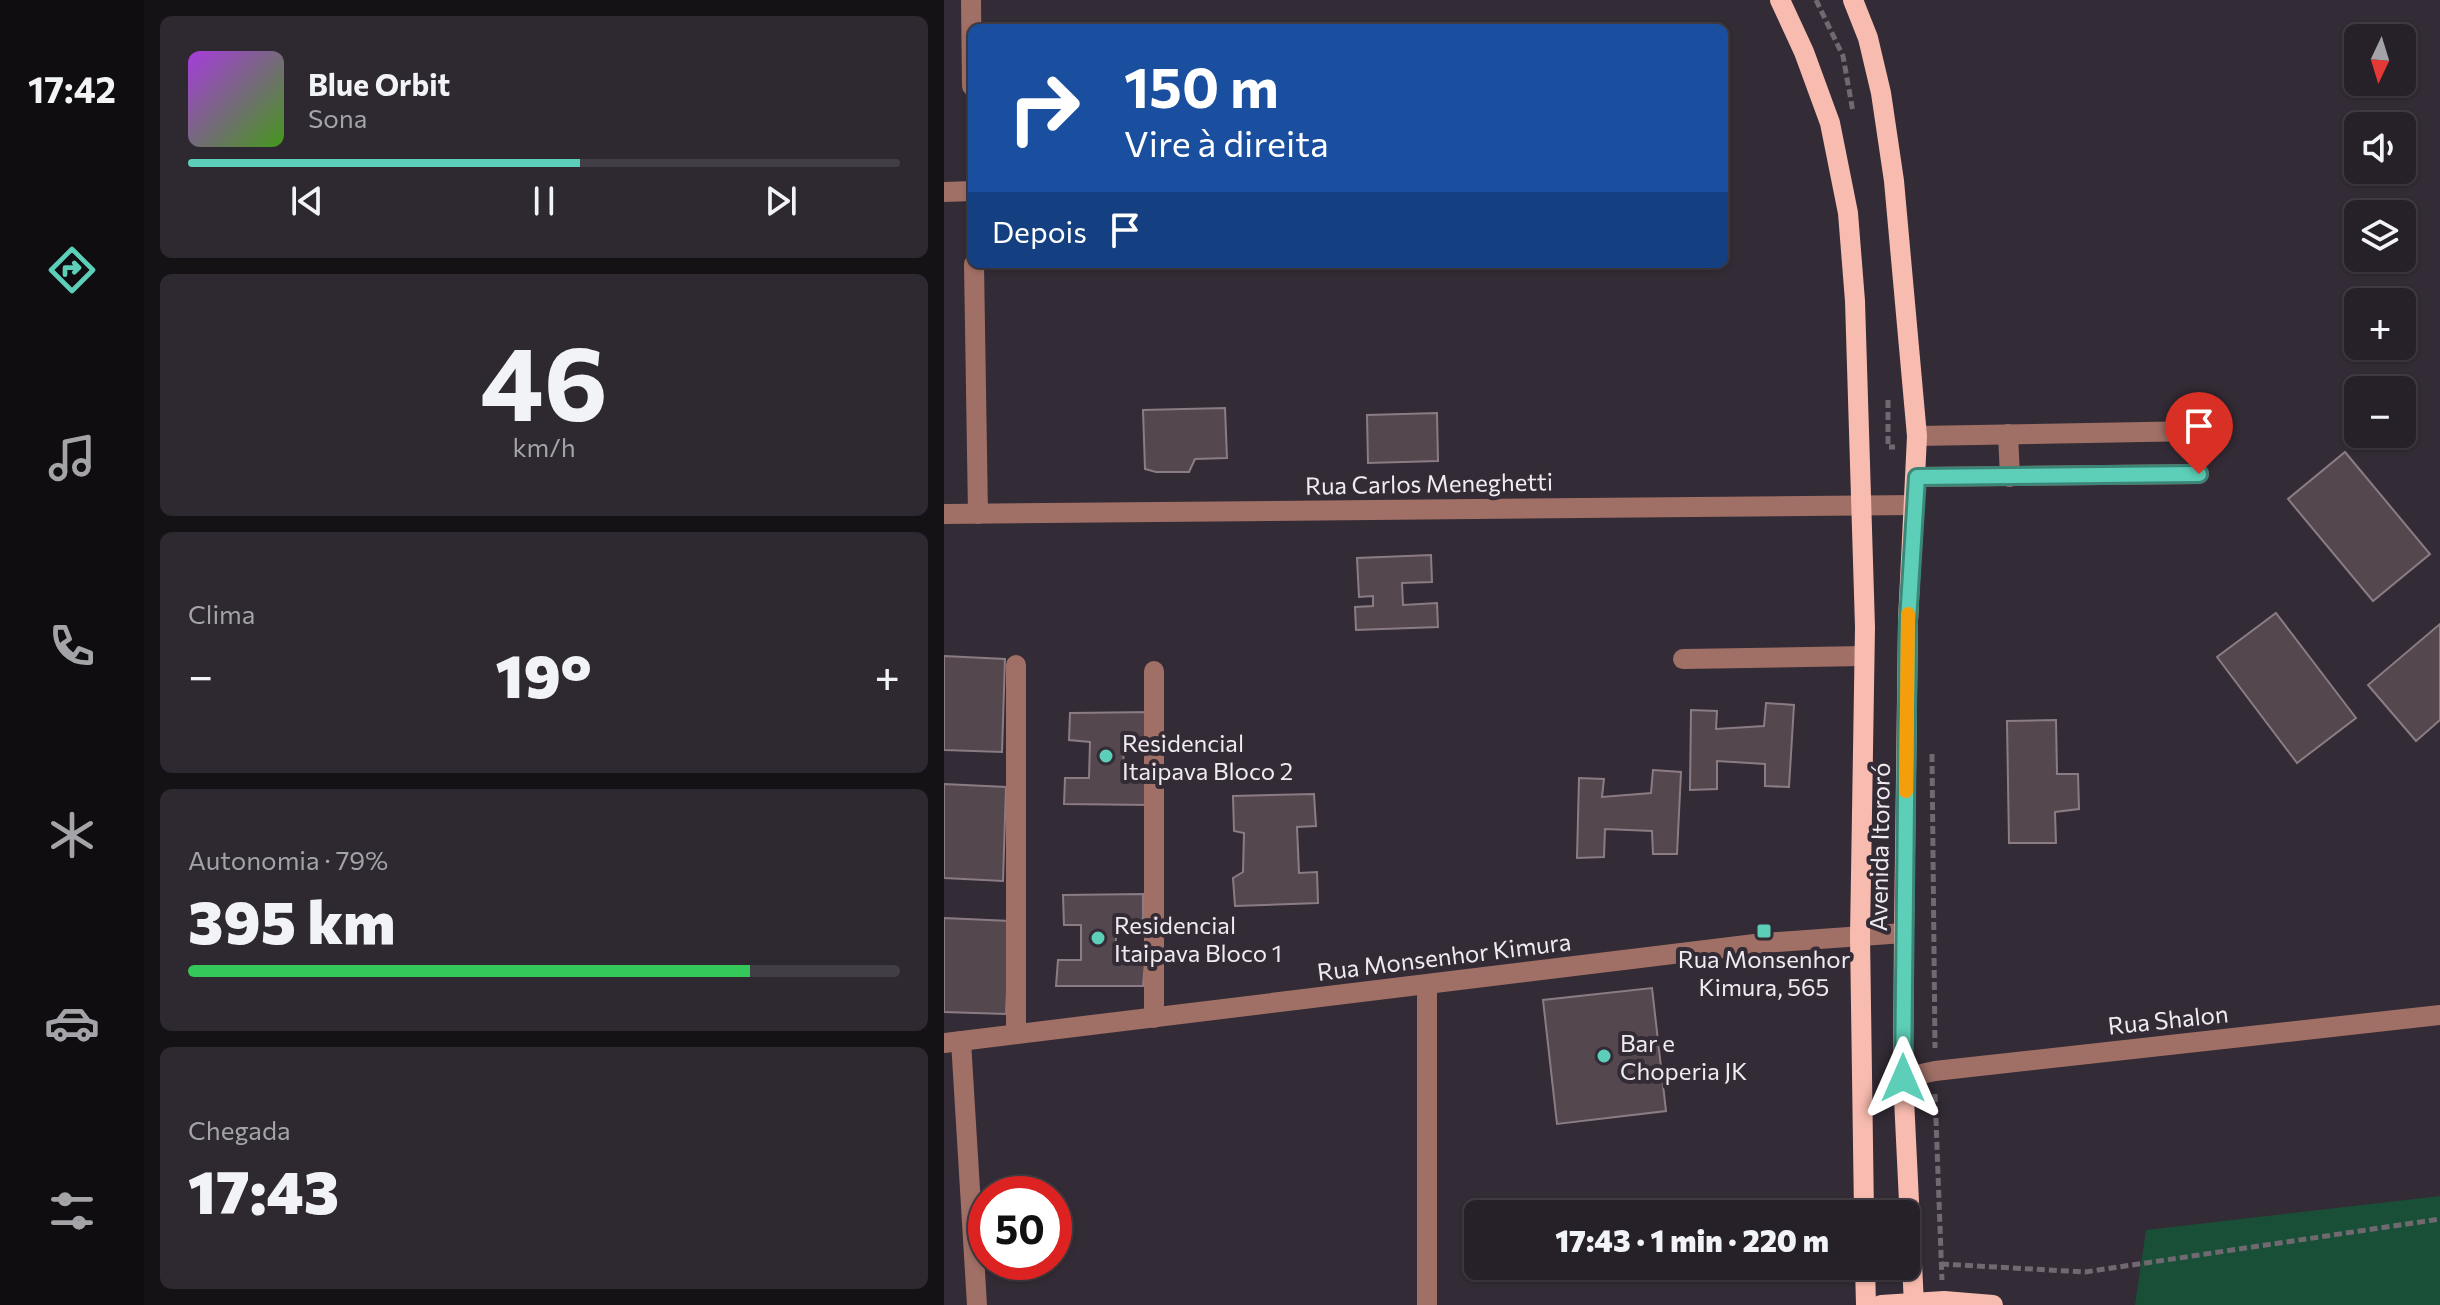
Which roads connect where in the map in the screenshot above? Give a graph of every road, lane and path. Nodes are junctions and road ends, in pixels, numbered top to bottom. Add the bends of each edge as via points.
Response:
1 (971, 0) edge
2 (1780, 0) edge
3 (1853, 0) edge
4 (971, 24) edge
5 (968, 191) edge
6 (944, 192) edge
7 (974, 268) edge
8 (2199, 431) dead end
9 (2008, 434) junction
10 (1917, 436) junction
11 (2199, 474) dead end
12 (1917, 477) junction
13 (2010, 477) junction
14 (1862, 504) junction
15 (1915, 505) junction
16 (944, 514) edge
17 (978, 514) junction
18 (1864, 656) junction
19 (1683, 659) dead end
20 (1016, 665) dead end
21 (1154, 671) dead end
22 (1904, 933) junction
23 (1860, 936) junction
24 (1427, 985) junction
25 (2440, 1015) edge
26 (1154, 1018) junction
27 (1016, 1034) junction
28 (953, 1042) edge
29 (1903, 1078) junction
30 (1864, 1200) edge
31 (1908, 1200) edge
32 (2440, 1219) edge
33 (1920, 1263) edge
34 (1865, 1280) edge
35 (1912, 1280) edge
36 (1914, 1303) edge
37 (977, 1305) edge
38 (1427, 1305) edge
39 (1866, 1305) edge
40 (1881, 1305) edge
41 (1993, 1305) edge

1 - 4 street
2 - 14 main road, Avenida Itororó via 1830,123 1848,213
3 - 10 main road, Avenida Itororó via 1881,93 1894,181
5 - 6 street
7 - 17 street
8 - 9 street
9 - 10 street
9 - 13 street
10 - 12 main road, Avenida Itororó
11 - 13 street
12 - 13 street
12 - 15 main road, Avenida Itororó
14 - 15 street, Rua Carlos Meneghetti
14 - 17 street, Rua Carlos Meneghetti
14 - 18 main road, Avenida Itororó
15 - 22 main road, Avenida Itororó via 1908,621
16 - 17 street, Rua Carlos Meneghetti
18 - 19 street
18 - 23 main road, Avenida Itororó
20 - 27 street
21 - 26 street
22 - 23 street, Rua Monsenhor Kimura
22 - 29 main road, Avenida Itororó
23 - 24 street, Rua Monsenhor Kimura
23 - 30 main road, Avenida Itororó
24 - 26 street, Rua Monsenhor Kimura
24 - 38 street
25 - 29 street, Rua Shalon
26 - 27 street, Rua Monsenhor Kimura
27 - 28 street, Rua Monsenhor Kimura
28 - 37 street
29 - 31 main road, Avenida Itororó
32 - 33 path via 2085,1272
34 - 39 main road
35 - 36 main road, Avenida Itororó
36 - 40 main road
36 - 41 main road

